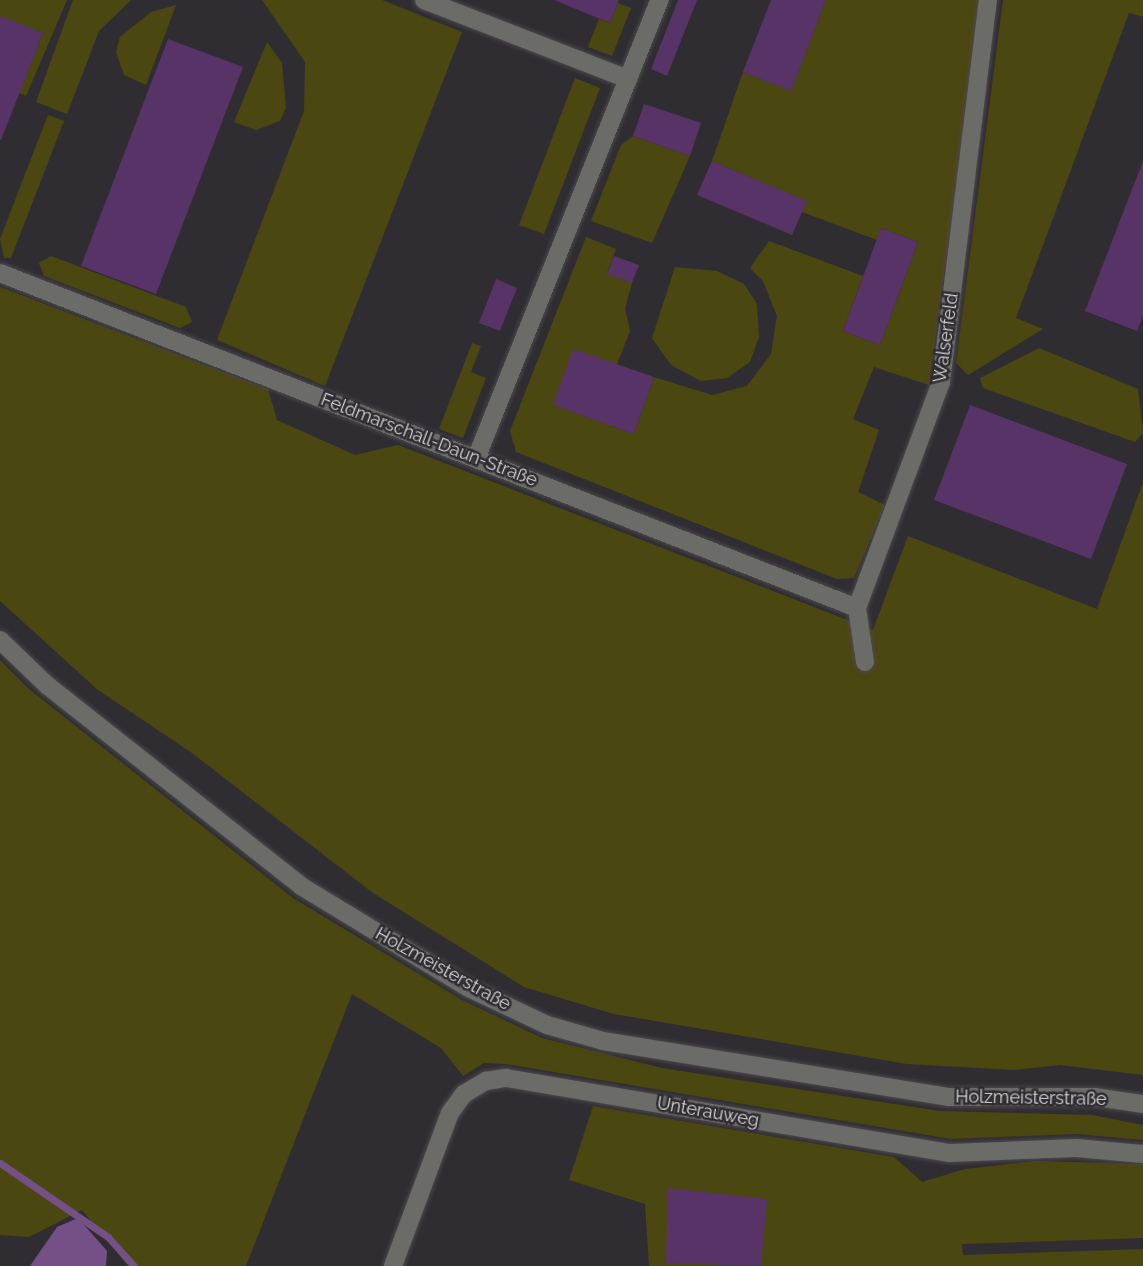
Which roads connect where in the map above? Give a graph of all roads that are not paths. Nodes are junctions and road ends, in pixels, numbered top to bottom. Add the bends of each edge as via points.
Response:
1 (424, 0) edge
2 (660, 0) edge
3 (988, 0) edge
4 (628, 79) junction
5 (0, 273) edge
6 (477, 459) junction
7 (858, 608) junction
8 (0, 640) edge
9 (865, 662) dead end
10 (1143, 1104) edge
11 (1143, 1154) edge
12 (393, 1266) edge

1 - 4 street
2 - 4 street
3 - 7 street, Walserfeld via 942,382
4 - 6 street
5 - 6 street, Feldmarschall-Daun-Straße
6 - 7 street, Feldmarschall-Daun-Straße
7 - 9 street, Walserfeld
8 - 10 street, Holzmeisterstraße via 48,686 301,886 468,988 547,1025 603,1041 949,1097 1095,1097
11 - 12 street, Unterauweg via 1076,1148 950,1153 514,1079 486,1081 464,1094 450,1113

